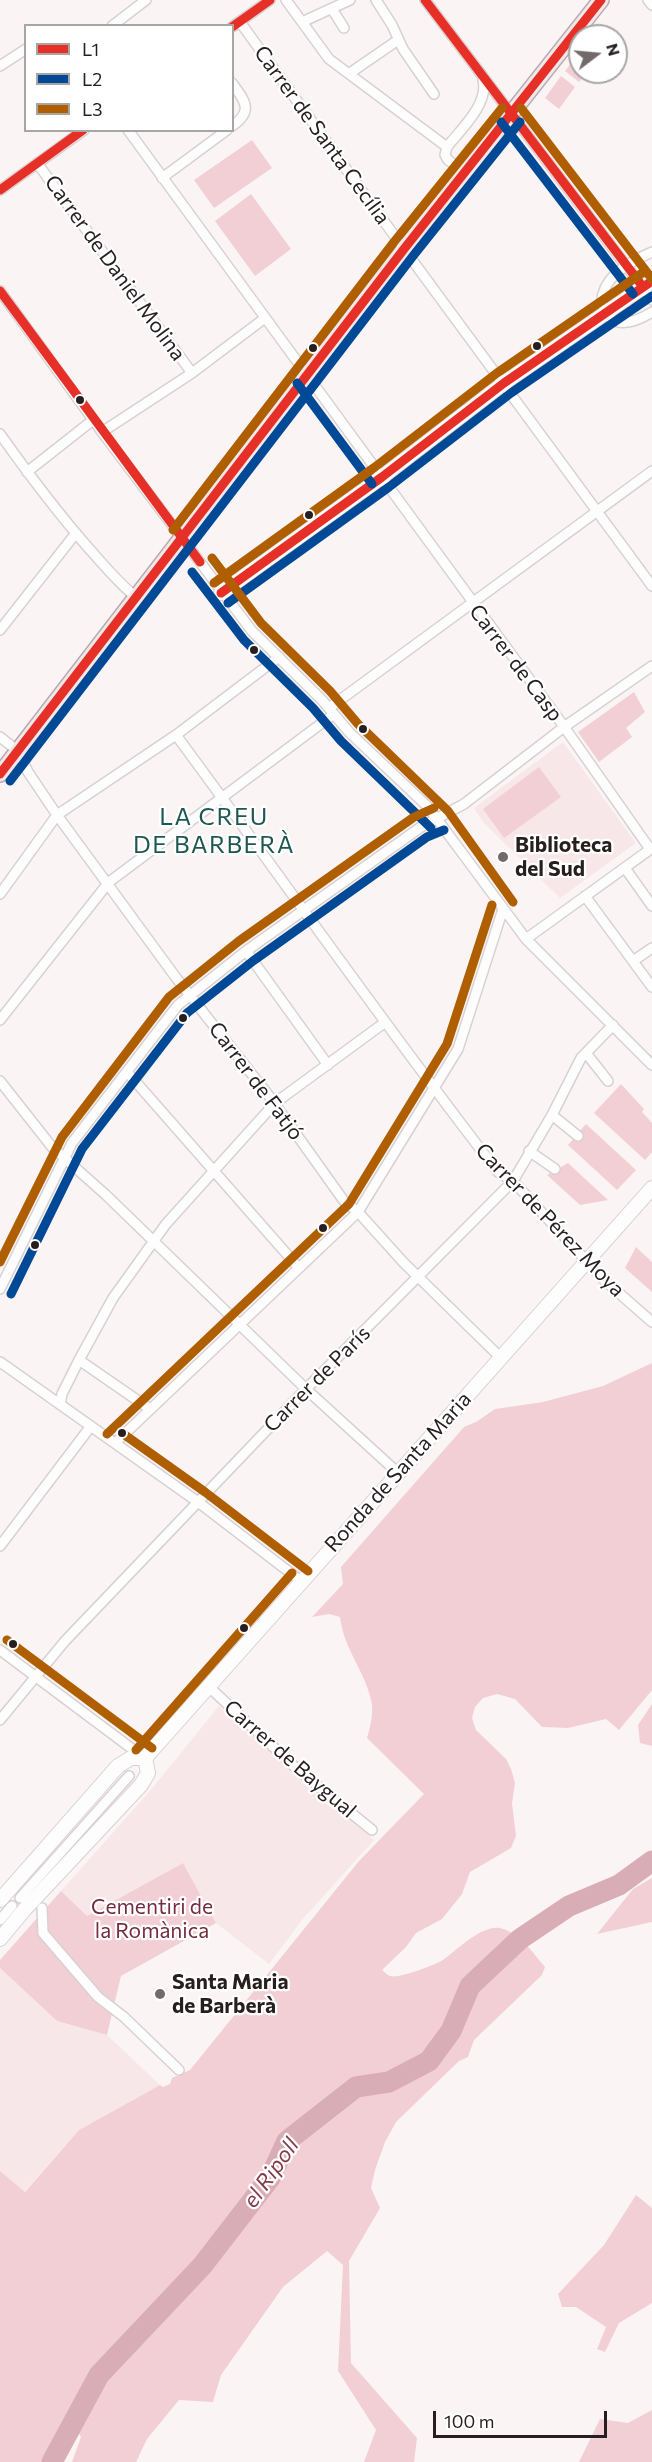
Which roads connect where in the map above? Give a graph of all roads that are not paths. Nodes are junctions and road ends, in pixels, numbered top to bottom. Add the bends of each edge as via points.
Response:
1 (146, 0) edge
2 (251, 0) edge
3 (270, 0) edge
4 (286, 0) edge
5 (350, 0) edge
6 (376, 0) edge
7 (425, 0) edge
8 (601, 0) edge
9 (648, 0) edge
10 (652, 5) edge
11 (257, 9) junction
12 (332, 9) junction
13 (302, 22) junction
14 (115, 24) edge
15 (236, 24) edge
16 (344, 28) dead end
17 (398, 39) junction
18 (24, 50) edge
19 (0, 66) edge
20 (350, 73) junction
21 (483, 78) junction
22 (234, 85) edge
23 (434, 94) dead end
24 (511, 115) junction
25 (234, 125) edge
26 (81, 132) edge
27 (129, 132) edge
28 (224, 132) edge
29 (447, 147) junction
30 (37, 163) junction
31 (466, 172) junction
32 (162, 177) junction
33 (0, 190) edge
34 (404, 249) junction
35 (652, 252) edge
36 (627, 265) junction
37 (648, 284) edge
38 (0, 291) edge
39 (652, 300) edge
40 (652, 312) edge
41 (606, 314) junction
42 (265, 318) junction
43 (192, 373) junction
44 (307, 376) junction
45 (504, 383) junction
46 (93, 420) junction
47 (102, 432) junction
48 (0, 434) edge
49 (652, 471) edge
50 (27, 472) junction
51 (382, 477) junction
52 (597, 510) junction
53 (76, 533) junction
54 (182, 537) junction
55 (652, 586) edge
56 (222, 593) junction
57 (137, 598) junction
58 (471, 602) junction
59 (0, 630) edge
60 (279, 657) junction
61 (652, 666) edge
62 (331, 711) junction
63 (564, 727) junction
64 (176, 735) junction
65 (0, 737) edge
66 (18, 751) junction
67 (0, 774) edge
68 (222, 797) junction
69 (57, 815) junction
70 (439, 819) junction
71 (651, 848) edge
72 (625, 868) junction
73 (109, 882) junction
74 (0, 894) edge
75 (585, 896) junction
76 (652, 906) edge
77 (503, 909) junction
78 (305, 911) junction
79 (526, 939) junction
80 (652, 948) edge
81 (246, 951) junction
82 (633, 961) junction
83 (652, 987) edge
84 (190, 994) junction
85 (0, 1020) edge
86 (384, 1023) junction
87 (613, 1025) junction
88 (586, 1053) junction
89 (328, 1065) junction
90 (652, 1065) edge
91 (128, 1072) junction
92 (0, 1081) edge
93 (608, 1081) dead end
94 (433, 1089) junction
95 (275, 1104) junction
96 (552, 1115) junction
97 (579, 1136) dead end
98 (529, 1151) junction
99 (64, 1158) junction
100 (555, 1169) dead end
101 (215, 1170) junction
102 (513, 1181) junction
103 (652, 1188) edge
104 (357, 1212) junction
105 (155, 1242) junction
106 (587, 1260) junction
107 (299, 1268) junction
108 (419, 1277) junction
109 (0, 1288) edge
110 (652, 1322) edge
111 (239, 1325) junction
112 (500, 1357) junction
113 (79, 1360) junction
114 (0, 1362) edge
115 (306, 1389) junction
116 (60, 1404) junction
117 (150, 1409) junction
118 (91, 1426) junction
119 (115, 1443) junction
120 (397, 1473) junction
121 (198, 1502) junction
122 (0, 1546) edge
123 (302, 1581) junction
124 (0, 1650) edge
125 (35, 1677) junction
126 (208, 1686) junction
127 (0, 1720) edge
128 (145, 1758) junction
129 (137, 1782) dead end
130 (372, 1830) dead end
131 (10, 1901) edge
132 (42, 1908) dead end
133 (0, 1920) edge
134 (1, 1935) edge
135 (179, 2070) dead end

1 - 14 street
2 - 11 street
3 - 11 street
4 - 13 street
5 - 12 street
6 - 17 street
7 - 21 street
8 - 24 main road
9 - 10 street
11 - 15 street
12 - 13 street
12 - 16 street
13 - 20 street via 329,59
15 - 34 street, Carrer de Santa Cecília
17 - 20 street
17 - 23 street
18 - 19 street
20 - 29 street
21 - 24 street
21 - 29 street via 486,89 476,111
22 - 25 street via 245,99 246,111
24 - 31 main road
24 - 36 street
26 - 30 street
27 - 32 street, Carrer de Casp
28 - 32 street
29 - 31 street via 448,160
30 - 33 street
30 - 43 street, Carrer de Daniel Molina
31 - 34 main road
32 - 42 street, Carrer de Casp
34 - 44 main road
34 - 45 street, Carrer de Santa Cecília
35 - 36 street
36 - 37 street
36 - 41 street via 603,293
37 - 39 street
37 - 41 street
38 - 46 street
40 - 41 street via 628,324 614,321
41 - 45 street
42 - 43 street
42 - 44 street, Carrer de Casp
43 - 47 street
44 - 51 street, Carrer de Casp
44 - 54 main road
45 - 51 street
45 - 52 street, Carrer de Santa Cecília
46 - 47 street
46 - 50 street
47 - 54 street
48 - 50 street
49 - 52 street
50 - 53 street
51 - 56 street
51 - 58 street, Carrer de Casp
52 - 55 street, Carrer de Santa Cecília
52 - 58 street
53 - 57 street via 120,585
53 - 59 street
54 - 56 street
54 - 57 main road
56 - 60 street
57 - 66 main road
58 - 62 street
58 - 63 street, Carrer de Casp
60 - 62 street
60 - 64 street
61 - 63 street
62 - 68 street
62 - 70 street
63 - 70 street
63 - 71 street, Carrer de Casp
64 - 68 street, Carrer de Pérez Moya
64 - 69 street
65 - 66 street
66 - 67 main road
66 - 69 street, Carrer de Fatjó
68 - 73 street
68 - 78 street, Carrer de Pérez Moya
69 - 73 street, Carrer de Fatjó
69 - 74 street
70 - 77 street
70 - 78 street via 421,827
71 - 72 street
72 - 75 street
72 - 76 street
73 - 84 street, Carrer de Fatjó
73 - 85 street
75 - 79 street
75 - 82 street
77 - 79 street
77 - 94 street via 458,1049
78 - 81 street
78 - 86 street, Carrer de Pérez Moya
79 - 87 street
80 - 82 street
81 - 84 street
81 - 89 street
82 - 83 street
84 - 91 street
84 - 95 street, Carrer de Fatjó
86 - 89 street
86 - 94 street, Carrer de Pérez Moya
87 - 88 street, Carrer de París
87 - 90 street
88 - 93 street
88 - 96 street, Carrer de París
89 - 95 street
91 - 99 street
91 - 101 street
92 - 99 street
94 - 102 street, Carrer de Pérez Moya via 498,1172
94 - 104 street
95 - 101 street
95 - 104 street, Carrer de Fatjó via 344,1201
96 - 97 street
96 - 98 street, Carrer de París
98 - 100 street
98 - 102 street, Carrer de París
99 - 105 street
99 - 109 street
101 - 105 street via 166,1224
101 - 107 street
102 - 106 street, Carrer de Pérez Moya
102 - 108 street, Carrer de París
103 - 106 street, Ronda de Santa Maria
104 - 107 street
104 - 108 street, Carrer de Fatjó
105 - 111 street
105 - 113 street via 113,1298
106 - 110 street, Carrer de Pérez Moya via 603,1280
106 - 112 street, Ronda de Santa Maria
107 - 111 street
108 - 112 street, Carrer de Fatjó
108 - 115 street, Carrer de París
111 - 115 street
111 - 117 street
112 - 120 street, Ronda de Santa Maria
113 - 116 street
113 - 117 street
114 - 116 street
115 - 120 street
115 - 121 street, Carrer de París
116 - 118 street
117 - 119 street
118 - 119 street
118 - 122 street
119 - 121 street
120 - 123 street, Ronda de Santa Maria
121 - 123 street
121 - 125 street, Carrer de París
123 - 126 street, Ronda de Santa Maria
124 - 125 street
125 - 127 street, Carrer de París
125 - 128 street
126 - 128 street, Ronda de Santa Maria
126 - 130 street, Carrer de Baygual via 296,1768
128 - 131 street via 131,1758 118,1766
128 - 131 street via 148,1773 141,1785
129 - 131 street via 126,1773
131 - 133 street
131 - 134 street
132 - 135 street via 43,1933 98,1997

